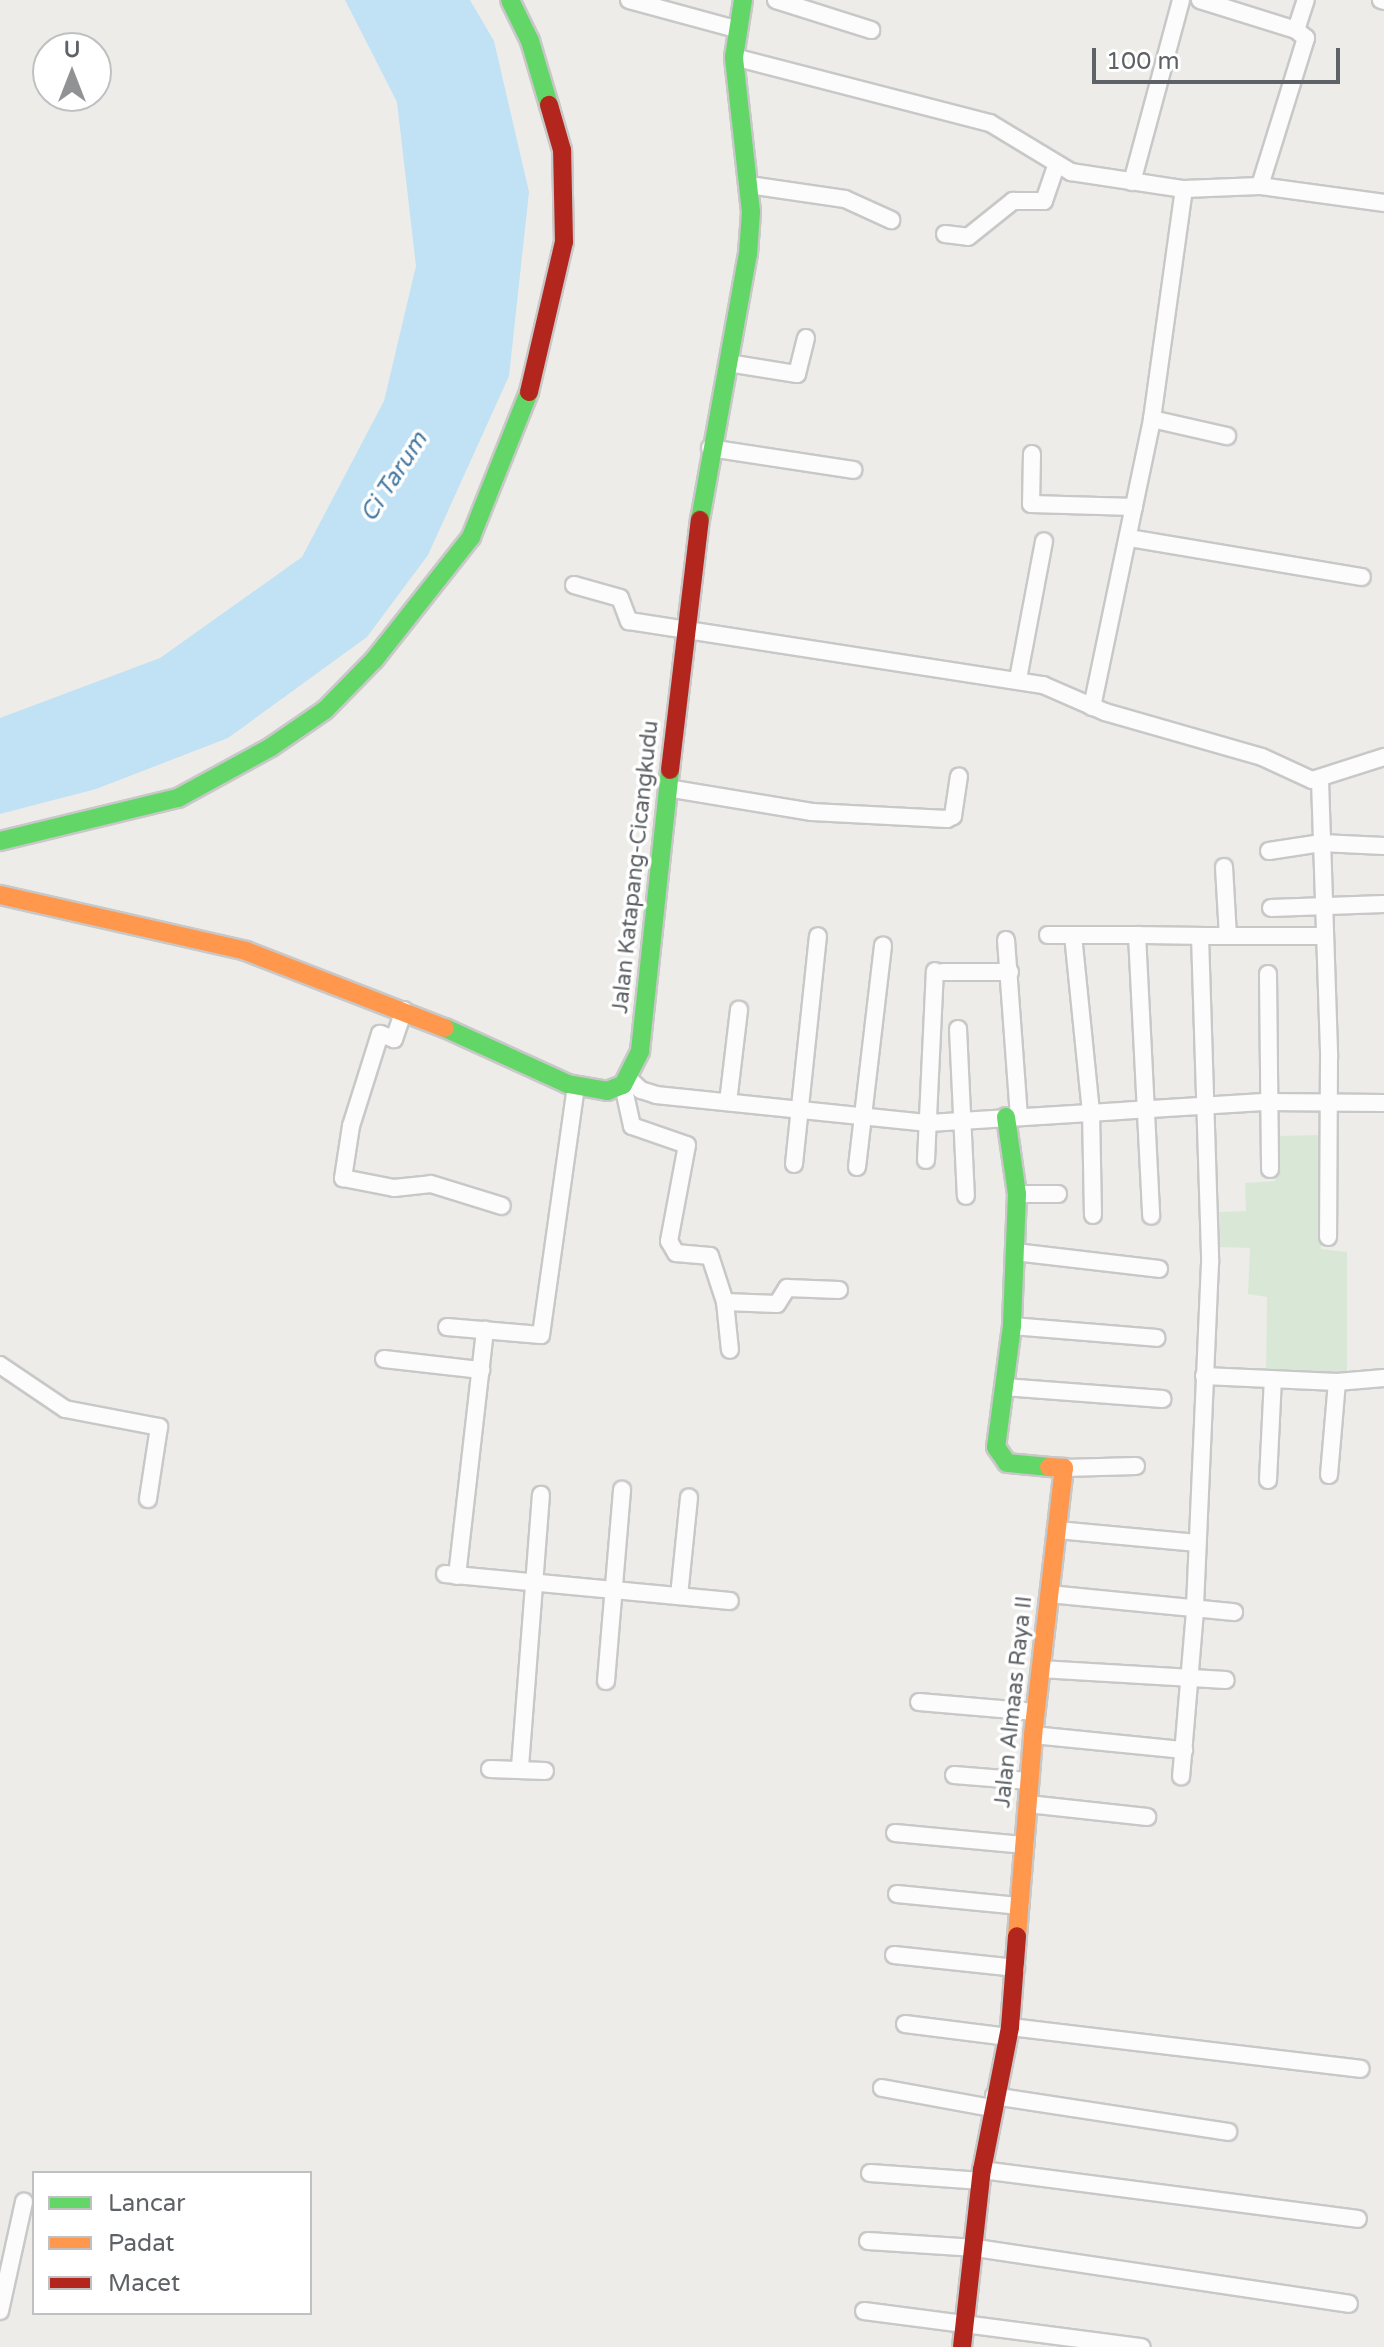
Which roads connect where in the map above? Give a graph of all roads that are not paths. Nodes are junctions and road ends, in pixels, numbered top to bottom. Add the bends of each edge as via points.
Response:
1 (510, 0) edge
2 (629, 0) edge
3 (743, 0) edge
4 (776, 0) edge
5 (1181, 0) edge
6 (1200, 0) edge
7 (1306, 0) edge
8 (736, 29) junction
9 (871, 30) dead end
10 (1296, 30) junction
11 (734, 57) junction
12 (1056, 166) junction
13 (1132, 182) junction
14 (749, 185) junction
15 (1260, 186) junction
16 (1184, 189) junction
17 (1384, 203) edge
18 (891, 220) dead end
19 (945, 234) dead end
20 (806, 338) dead end
21 (728, 363) junction
22 (1152, 419) junction
23 (1227, 436) dead end
24 (710, 448) junction
25 (1032, 454) dead end
26 (853, 470) dead end
27 (1134, 507) junction
28 (1129, 538) junction
29 (1044, 541) dead end
30 (1362, 577) dead end
31 (574, 585) dead end
32 (686, 626) junction
33 (1018, 679) junction
34 (1092, 707) junction
35 (1384, 757) edge
36 (959, 776) dead end
37 (1320, 780) junction
38 (667, 788) junction
39 (0, 841) edge
40 (1321, 843) junction
41 (1384, 846) edge
42 (1269, 851) dead end
43 (1224, 867) dead end
44 (0, 895) edge
45 (1384, 904) edge
46 (1323, 906) junction
47 (1271, 908) dead end
48 (1048, 935) dead end
49 (1073, 935) junction
50 (1137, 935) junction
51 (818, 936) dead end
52 (1200, 936) junction
53 (1228, 936) junction
54 (1324, 936) junction
55 (1006, 940) dead end
56 (883, 946) dead end
57 (1010, 972) junction
58 (1268, 974) dead end
59 (404, 1010) junction
60 (739, 1010) dead end
61 (958, 1029) dead end
62 (626, 1082) junction
63 (576, 1086) junction
64 (1329, 1101) junction
65 (728, 1102) junction
66 (1267, 1102) junction
67 (1384, 1103) edge
68 (1207, 1106) junction
69 (1146, 1108) junction
70 (801, 1110) junction
71 (1091, 1111) junction
72 (863, 1116) junction
73 (1013, 1117) junction
74 (962, 1120) junction
75 (929, 1123) junction
76 (926, 1160) dead end
77 (794, 1164) dead end
78 (857, 1167) dead end
79 (1270, 1169) dead end
80 (1017, 1194) junction
81 (1058, 1194) dead end
82 (966, 1196) dead end
83 (502, 1206) dead end
84 (1093, 1215) dead end
85 (1151, 1216) dead end
86 (1328, 1237) dead end
87 (1015, 1252) junction
88 (1159, 1269) dead end
89 (839, 1290) dead end
90 (725, 1302) junction
91 (1012, 1326) junction
92 (447, 1327) dead end
93 (485, 1330) junction
94 (1157, 1338) dead end
95 (730, 1350) dead end
96 (384, 1359) dead end
97 (0, 1365) edge
98 (481, 1370) junction
99 (1204, 1376) junction
100 (1384, 1378) edge
101 (1273, 1379) junction
102 (1337, 1382) junction
103 (1004, 1387) junction
104 (1163, 1399) dead end
105 (1136, 1466) dead end
106 (1064, 1468) junction
107 (1329, 1475) dead end
108 (1268, 1480) dead end
109 (622, 1490) dead end
110 (541, 1495) dead end
111 (689, 1498) dead end
112 (148, 1499) dead end
113 (1057, 1530) junction
114 (1197, 1543) junction
115 (536, 1583) junction
116 (612, 1590) junction
117 (1049, 1594) junction
118 (679, 1596) junction
119 (730, 1601) dead end
120 (1195, 1611) junction
121 (1234, 1612) dead end
122 (1040, 1669) junction
123 (1189, 1678) junction
124 (1226, 1680) dead end
125 (606, 1681) dead end
126 (919, 1702) dead end
127 (1036, 1712) junction
128 (1033, 1735) junction
129 (1184, 1750) junction
130 (520, 1767) junction
131 (490, 1769) dead end
132 (545, 1771) dead end
133 (954, 1775) dead end
134 (1181, 1776) dead end
135 (1029, 1781) junction
136 (1028, 1804) junction
137 (1147, 1817) dead end
138 (895, 1833) dead end
139 (1025, 1845) junction
140 (897, 1894) dead end
141 (1020, 1906) junction
142 (894, 1955) dead end
143 (1016, 1968) junction
144 (905, 2024) dead end
145 (1009, 2032) junction
146 (1360, 2069) dead end
147 (882, 2088) dead end
148 (993, 2102) junction
149 (1228, 2132) dead end
150 (870, 2173) dead end
151 (982, 2175) junction
152 (24, 2202) dead end
153 (1358, 2219) dead end
154 (868, 2241) dead end
155 (976, 2248) junction
156 (1349, 2304) dead end
157 (0, 2311) edge
158 (864, 2311) dead end
159 (965, 2321) junction
160 (962, 2347) edge
161 (1142, 2347) edge

1 - 39 street via 530,41 562,150 564,242 532,386 471,537 374,660 325,710 271,747 178,798
2 - 8 street
3 - 8 street, Jalan Katapang-Cicangkudu
4 - 9 street
5 - 13 street
6 - 10 street
7 - 10 street
8 - 11 street, Jalan Katapang-Cicangkudu
10 - 15 street via 1306,38 1303,57
11 - 12 street via 990,123
11 - 14 street, Jalan Katapang-Cicangkudu
12 - 13 street
12 - 19 street via 1044,201 1013,201 968,237
13 - 16 street
14 - 18 street via 853,200
14 - 21 street, Jalan Katapang-Cicangkudu via 748,254
15 - 16 street
15 - 17 street
16 - 22 street
20 - 21 street via 797,374
21 - 24 street, Jalan Katapang-Cicangkudu
22 - 23 street
22 - 27 street
24 - 26 street
24 - 32 street, Jalan Katapang-Cicangkudu
25 - 27 street via 1031,504
27 - 28 street
28 - 30 street
28 - 34 street
29 - 33 street
31 - 32 street via 620,598 629,621
32 - 33 street
32 - 38 street, Jalan Katapang-Cicangkudu
33 - 34 street
34 - 37 street via 1212,741
35 - 37 street
36 - 38 street via 953,816 947,819 812,812
37 - 40 street
38 - 62 street, Jalan Katapang-Cicangkudu via 640,1051
40 - 41 street
40 - 42 street
40 - 46 street
43 - 53 street
44 - 59 street via 246,951
45 - 46 street
46 - 47 street
46 - 54 street
48 - 49 street
49 - 50 street
49 - 71 street
50 - 52 street
50 - 69 street
51 - 70 street
52 - 53 street
52 - 68 street
53 - 54 street
54 - 64 street
55 - 57 street
56 - 72 street
57 - 73 street
57 - 75 street via 939,972
58 - 66 street
59 - 63 street
59 - 83 street via 394,1039 380,1034 351,1126 343,1178 394,1188 431,1184
60 - 65 street
61 - 74 street
62 - 63 street via 607,1091
62 - 65 street via 656,1095
62 - 90 street via 632,1126 687,1145 669,1241 676,1253 710,1256
63 - 93 street via 541,1335
64 - 66 street
64 - 67 street
64 - 86 street
65 - 70 street
66 - 68 street
66 - 79 street
68 - 69 street
68 - 99 street via 1210,1263
69 - 71 street
69 - 85 street
70 - 72 street
70 - 77 street
71 - 73 street
71 - 84 street
72 - 75 street
72 - 78 street
73 - 74 street
73 - 80 street
74 - 75 street
74 - 82 street
75 - 76 street
80 - 81 street
80 - 87 street
87 - 88 street
87 - 91 street
89 - 90 street via 787,1288 777,1304
90 - 95 street
91 - 94 street
91 - 103 street
92 - 93 street
93 - 98 street
96 - 98 street
97 - 112 street via 65,1409 159,1427
98 - 115 street via 451,1575
99 - 101 street
99 - 114 street
100 - 102 street
101 - 102 street
101 - 108 street
102 - 107 street
103 - 104 street
103 - 106 street via 999,1458
105 - 106 street
106 - 113 street, Jalan Almaas Raya II
109 - 116 street
110 - 115 street
111 - 118 street
113 - 114 street
113 - 117 street, Jalan Almaas Raya II
114 - 120 street
115 - 116 street
115 - 130 street
116 - 118 street
116 - 125 street
117 - 120 street
117 - 122 street, Jalan Almaas Raya II
118 - 119 street
120 - 121 street
120 - 123 street
122 - 123 street
122 - 127 street, Jalan Almaas Raya II
123 - 124 street
123 - 129 street
126 - 127 street
127 - 128 street, Jalan Almaas Raya II
128 - 129 street
128 - 135 street, Jalan Almaas Raya II
129 - 134 street
130 - 131 street
130 - 132 street
133 - 135 street
135 - 136 street, Jalan Almaas Raya II
136 - 137 street
136 - 139 street, Jalan Almaas Raya II
138 - 139 street
139 - 141 street, Jalan Almaas Raya II
140 - 141 street
141 - 143 street, Jalan Almaas Raya II
142 - 143 street
143 - 145 street, Jalan Almaas Raya II
144 - 145 street
145 - 146 street
145 - 148 street, Jalan Almaas Raya II
147 - 148 street
148 - 149 street
148 - 151 street, Jalan Almaas Raya II
150 - 151 street
151 - 153 street
151 - 155 street, Jalan Almaas Raya II
152 - 157 street
154 - 155 street
155 - 156 street
155 - 159 street, Jalan Almaas Raya II
158 - 159 street
159 - 160 street, Jalan Almaas Raya II
159 - 161 street

